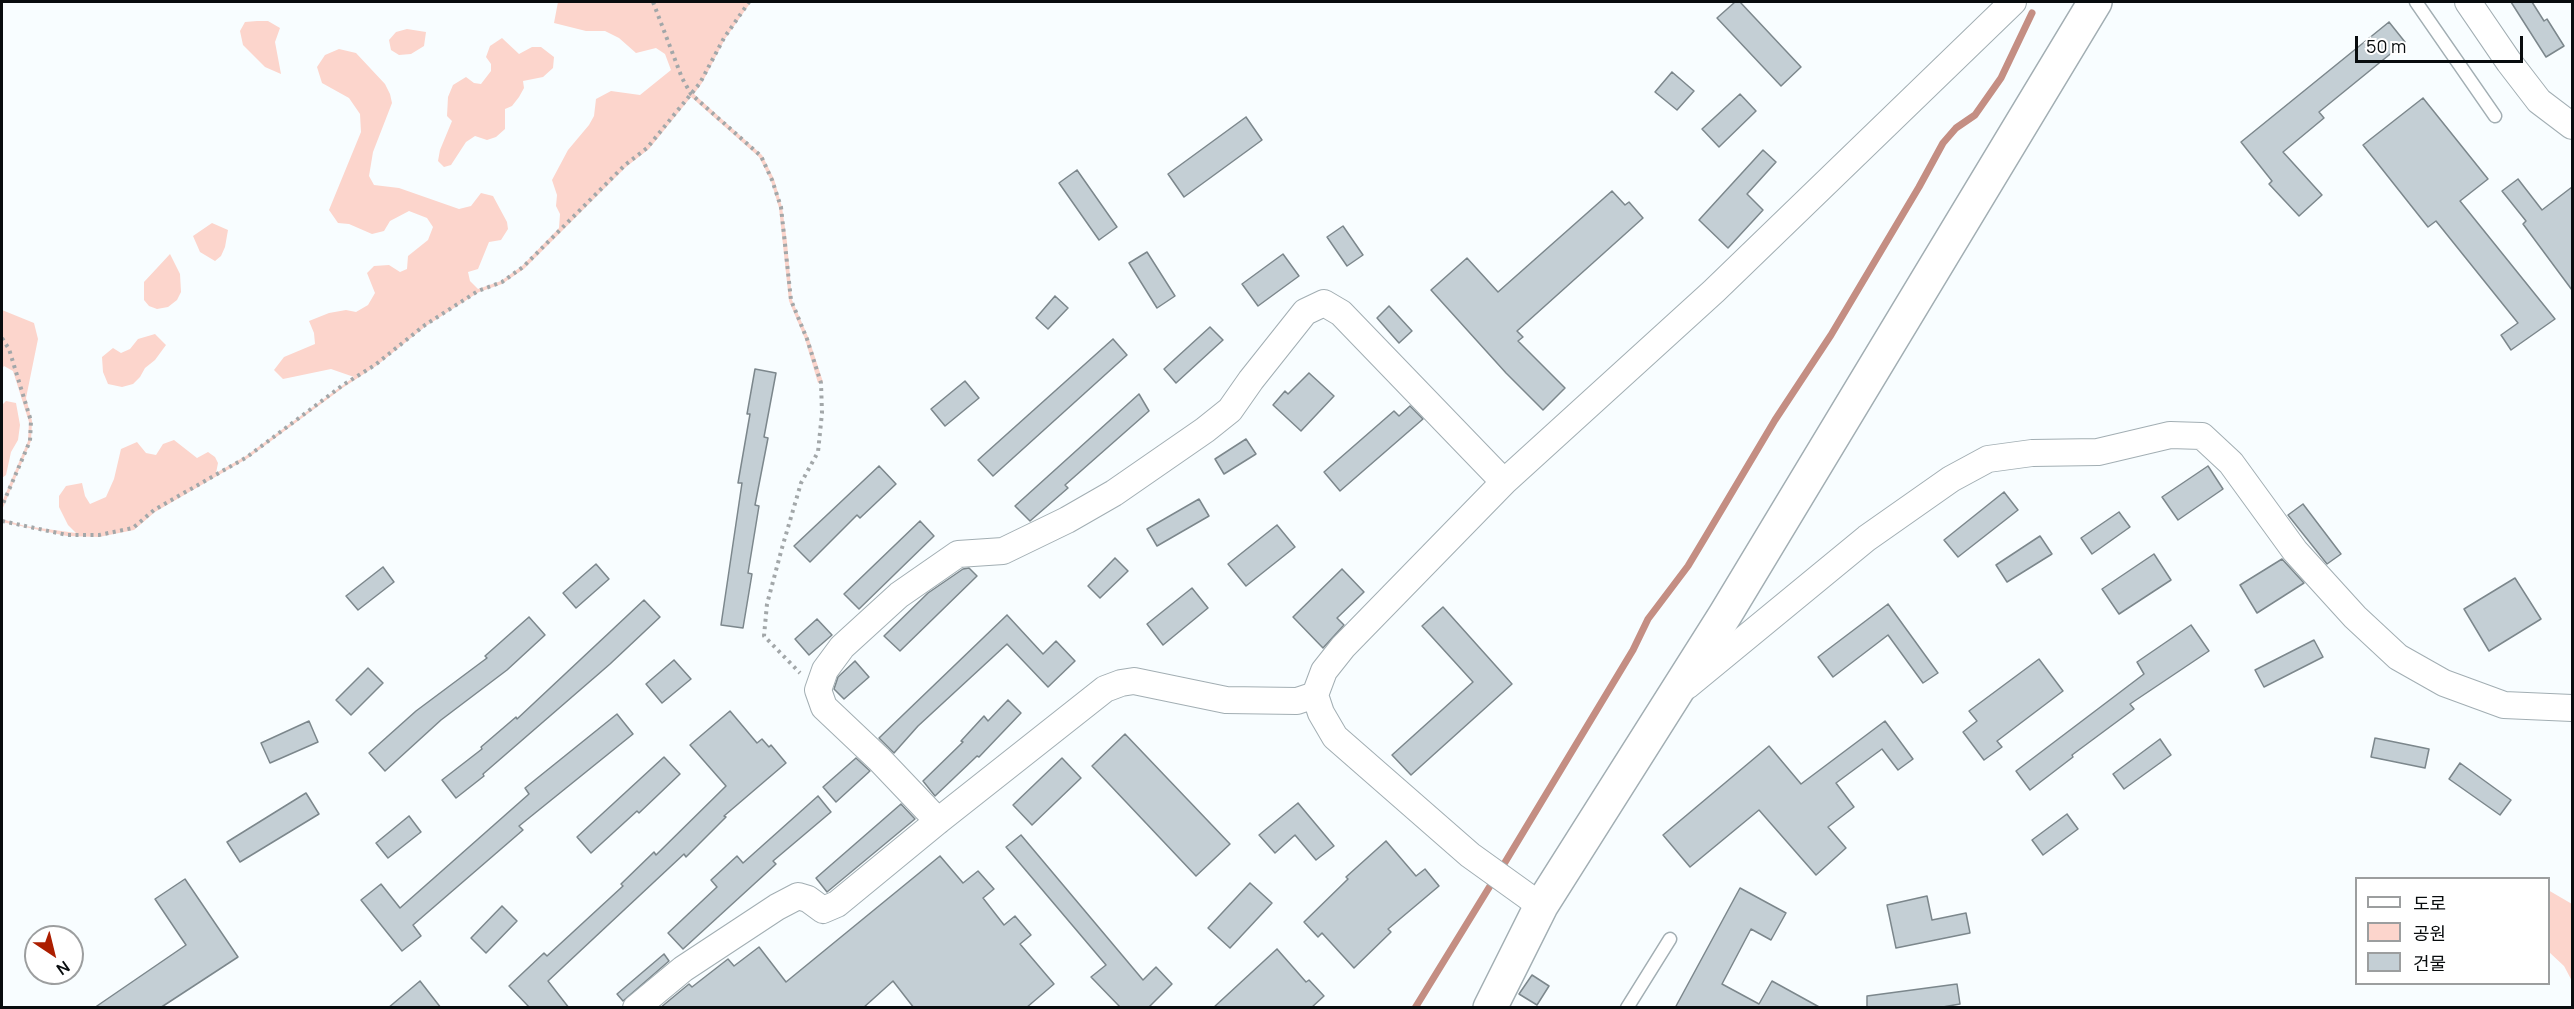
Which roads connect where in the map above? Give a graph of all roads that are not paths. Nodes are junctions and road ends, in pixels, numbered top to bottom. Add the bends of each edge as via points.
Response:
1 (2013, 2) edge
2 (2095, 2) edge
3 (2416, 2) edge
4 (2468, 2) edge
5 (2494, 116) dead end
6 (2572, 126) edge
7 (1504, 482) junction
8 (1315, 695) junction
9 (1672, 698) junction
10 (2572, 708) edge
11 (938, 821) junction
12 (1541, 906) junction
13 (1670, 939) dead end
14 (636, 1008) edge
15 (1490, 1008) edge
16 (1628, 1008) edge

1 - 7 street via 1714,291
2 - 9 street
3 - 5 lane
4 - 6 street via 2539,101
7 - 8 street via 1343,647 1324,671
7 - 11 street via 1341,313 1324,303 1305,312 1230,410 1114,493 1067,520 1003,551 958,554 899,596 842,647 825,670 818,690 824,706
8 - 11 street via 1297,701 1226,700 1134,681 1121,682 1106,689
8 - 12 street via 1335,737 1470,855
9 - 10 street via 1867,538 1951,478 1988,459 2032,453 2098,452 2170,435 2202,436 2231,463 2295,551 2398,657 2444,683 2504,705
9 - 12 street
11 - 14 street via 837,904 823,910 808,898 798,896 683,969
12 - 15 street
13 - 16 lane

